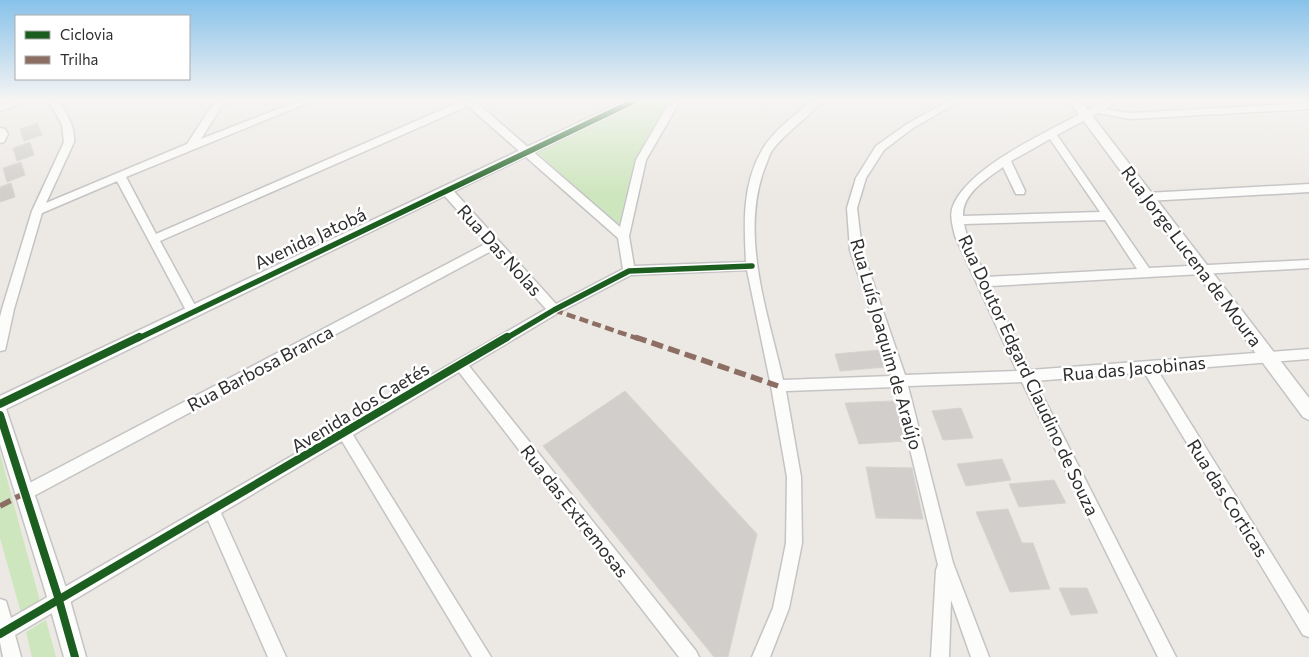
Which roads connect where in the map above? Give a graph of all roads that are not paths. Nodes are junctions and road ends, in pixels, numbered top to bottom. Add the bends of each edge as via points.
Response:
1 (70, 132) edge
2 (200, 132) edge
3 (228, 132) edge
4 (399, 132) edge
5 (504, 132) edge
6 (570, 132) edge
7 (656, 132) edge
8 (783, 132) edge
9 (902, 132) edge
10 (1056, 132) edge
11 (1103, 132) edge
12 (1052, 134) junction
13 (191, 146) junction
14 (527, 152) junction
15 (1006, 161) junction
16 (120, 176) junction
17 (1309, 188) edge
18 (446, 190) junction
19 (1020, 191) dead end
20 (1147, 197) junction
21 (37, 211) junction
22 (1107, 216) junction
23 (957, 220) junction
24 (623, 236) junction
25 (153, 240) junction
26 (494, 244) junction
27 (1309, 264) edge
28 (752, 266) junction
29 (629, 270) junction
30 (1204, 271) junction
31 (1147, 274) junction
32 (982, 282) junction
33 (554, 310) junction
34 (192, 312) junction
35 (0, 346) edge
36 (1309, 354) edge
37 (1268, 357) junction
38 (461, 365) junction
39 (1148, 367) junction
40 (1026, 376) junction
41 (900, 381) junction
42 (778, 386) junction
43 (0, 404) edge
44 (1309, 412) edge
45 (0, 415) edge
46 (344, 434) junction
47 (25, 493) junction
48 (212, 512) junction
49 (945, 563) junction
50 (59, 600) junction
51 (0, 607) edge
52 (1309, 629) edge
53 (3, 632) edge
54 (12, 657) edge
55 (75, 657) edge
56 (277, 657) edge
57 (482, 657) edge
58 (690, 657) edge
59 (761, 657) edge
60 (940, 657) edge
61 (980, 657) edge
62 (1167, 657) edge

1 - 21 street via 69,142
2 - 13 street
3 - 13 street
4 - 25 street
5 - 14 street
6 - 14 street, Avenida Jatobá
7 - 24 street via 641,160
8 - 28 street via 767,150 754,183 749,218
9 - 41 street, Rua Luís Joaquim de Araújo via 880,148 861,178 852,208 856,250
10 - 12 street, Rua Doutor Edgard Claudino de Souza
11 - 20 street, Rua Jorge Lucena de Moura
12 - 15 street, Rua Doutor Edgard Claudino de Souza
12 - 22 street
13 - 16 street
14 - 18 street, Avenida Jatobá
14 - 24 street
15 - 19 street
15 - 23 street, Rua Doutor Edgard Claudino de Souza via 966,191 958,206
16 - 21 street
16 - 25 street
17 - 20 street
18 - 26 street, Rua Das Nolas
18 - 34 street, Avenida Jatobá
20 - 30 street, Rua Jorge Lucena de Moura
21 - 35 street
22 - 23 street
22 - 31 street
23 - 32 street, Rua Doutor Edgard Claudino de Souza
24 - 29 street
25 - 34 street
26 - 33 street, Rua Das Nolas
26 - 47 street, Rua Barbosa Branca
27 - 30 street
28 - 29 street, Avenida dos Caetés
28 - 42 street
29 - 33 street, Avenida dos Caetés
30 - 31 street
30 - 37 street, Rua Jorge Lucena de Moura
31 - 32 street
32 - 40 street, Rua Doutor Edgard Claudino de Souza
33 - 38 street, Avenida dos Caetés
34 - 43 street, Avenida Jatobá
36 - 37 street, Rua das Jacobinas
37 - 39 street, Rua das Jacobinas
37 - 44 street, Rua Jorge Lucena de Moura
38 - 46 street, Avenida dos Caetés
38 - 58 street, Rua das Extremosas
39 - 40 street, Rua das Jacobinas
39 - 52 street, Rua das Corticas
40 - 41 street, Rua das Jacobinas
40 - 62 street, Rua Doutor Edgard Claudino de Souza
41 - 42 street, Rua das Jacobinas
41 - 49 street, Rua Luís Joaquim de Araújo
42 - 59 street via 794,477 794,543 781,608
45 - 47 street
46 - 48 street, Avenida dos Caetés
46 - 57 street
47 - 50 street
48 - 50 street, Avenida dos Caetés
48 - 56 street
49 - 60 street
49 - 61 street, Rua Luís Joaquim de Araújo
50 - 53 street, Avenida dos Caetés
50 - 55 street
51 - 53 street
53 - 54 street

